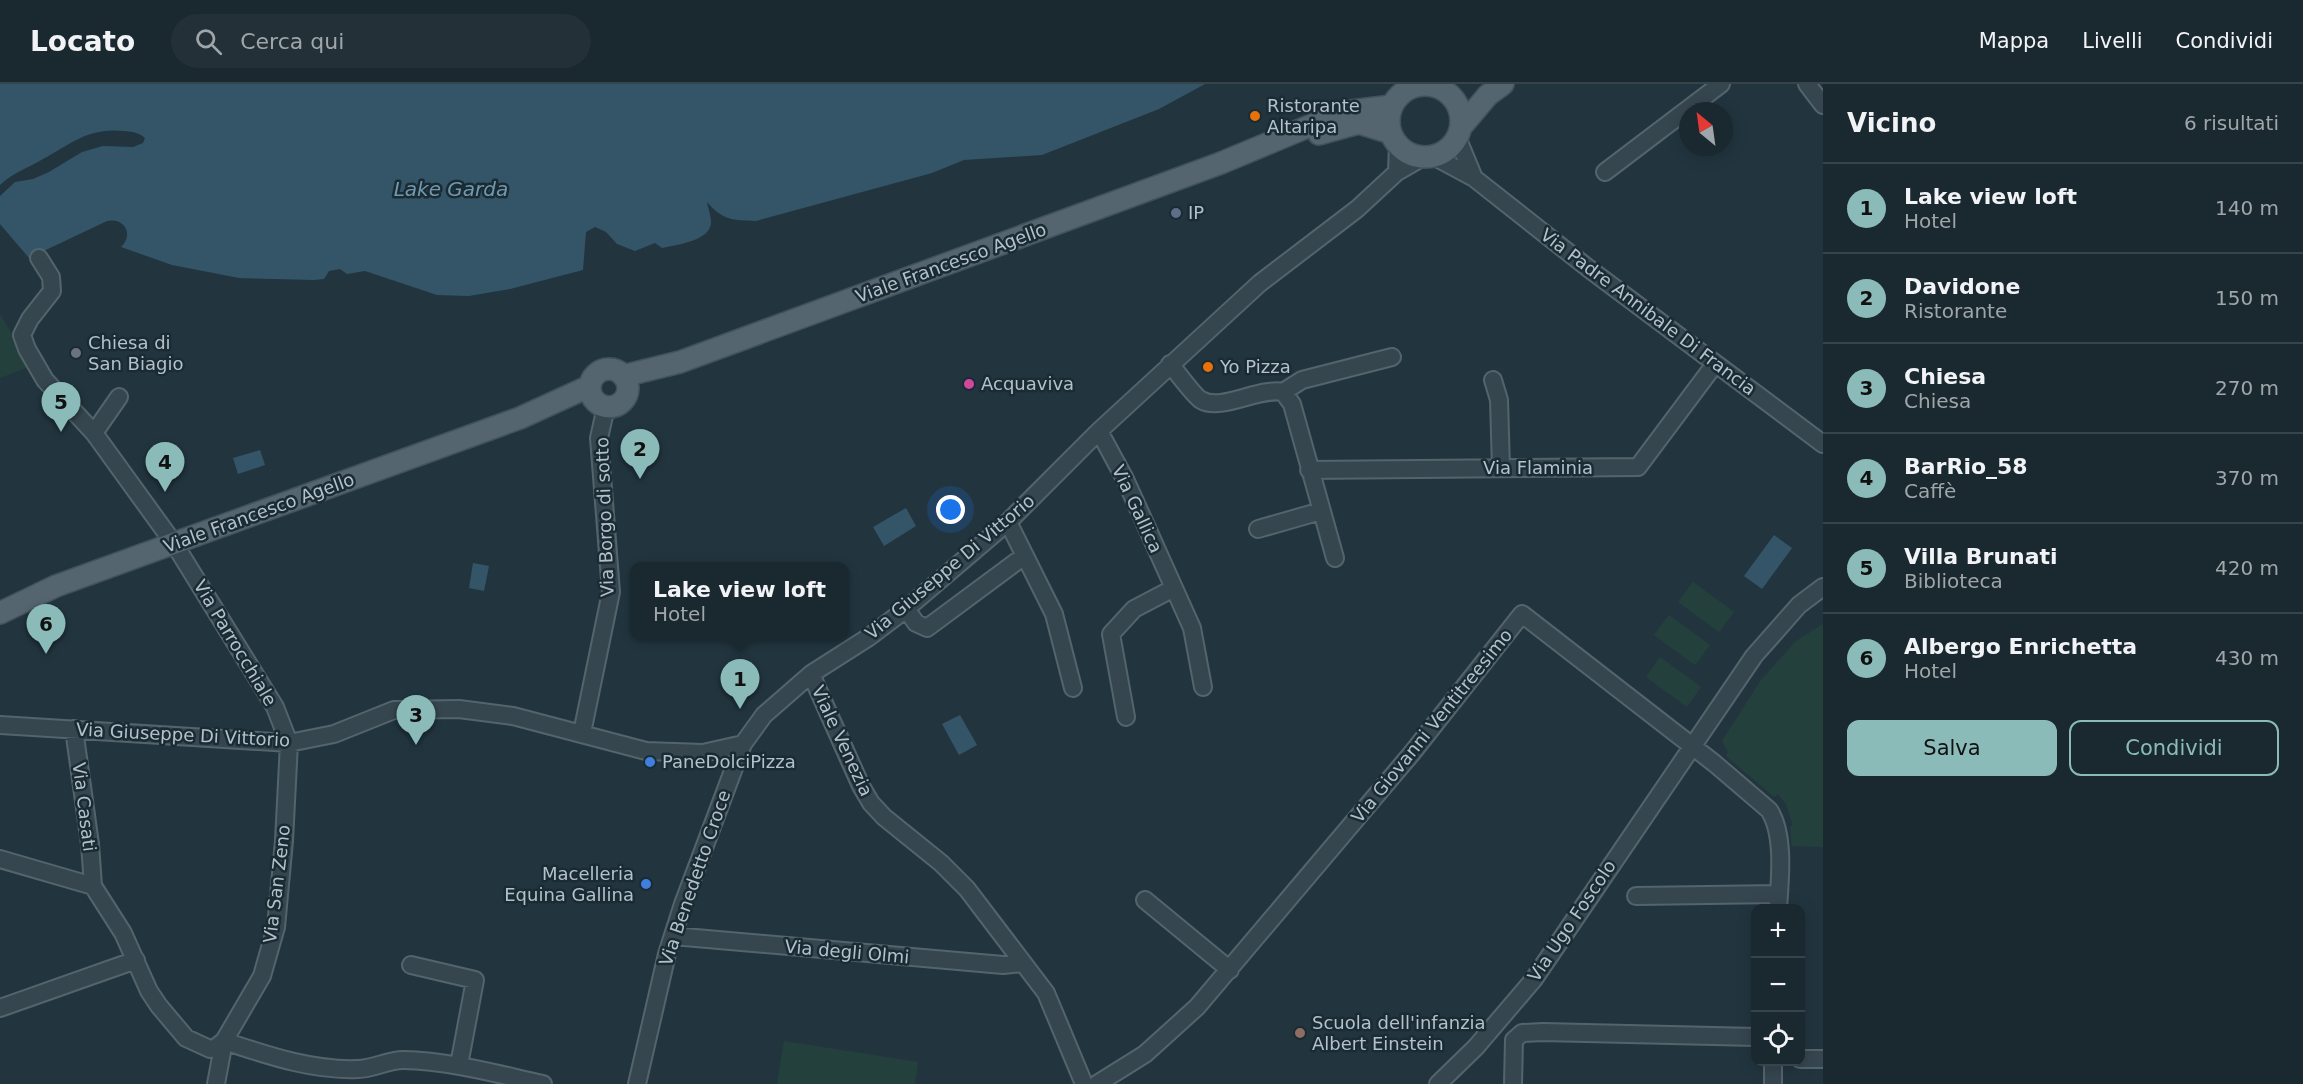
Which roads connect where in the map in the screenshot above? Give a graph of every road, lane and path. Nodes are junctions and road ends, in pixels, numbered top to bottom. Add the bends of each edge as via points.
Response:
1 (1425, 84) edge
2 (1503, 84) edge
3 (1721, 84) edge
4 (1807, 84) edge
5 (1455, 88) edge
6 (1823, 105) edge
7 (1392, 106) junction
8 (1459, 132) junction
9 (1395, 139) junction
10 (1428, 156) junction
11 (1221, 164) junction
12 (1397, 172) junction
13 (1605, 172) dead end
14 (1474, 178) junction
15 (39, 258) dead end
16 (1392, 357) dead end
17 (1170, 364) junction
18 (1715, 364) junction
19 (1493, 380) dead end
20 (626, 382) junction
21 (1283, 392) junction
22 (119, 397) dead end
23 (597, 398) junction
24 (1099, 431) junction
25 (94, 433) junction
26 (1823, 444) edge
27 (1501, 468) junction
28 (1309, 470) junction
29 (1321, 511) junction
30 (1008, 522) junction
31 (1258, 529) dead end
32 (175, 545) junction
33 (1024, 556) junction
34 (1335, 558) dead end
35 (1823, 587) edge
36 (1174, 588) junction
37 (906, 609) junction
38 (0, 613) edge
39 (811, 674) junction
40 (1073, 687) dead end
41 (1203, 687) dead end
42 (1126, 717) dead end
43 (0, 725) edge
44 (74, 729) junction
45 (582, 733) junction
46 (289, 743) junction
47 (742, 744) junction
48 (1692, 746) junction
49 (0, 859) edge
50 (93, 886) junction
51 (1636, 896) dead end
52 (1145, 900) dead end
53 (1779, 901) edge
54 (673, 936) junction
55 (136, 960) junction
56 (1022, 963) junction
57 (411, 965) dead end
58 (1230, 970) junction
59 (0, 1008) edge
60 (1751, 1037) edge
61 (224, 1041) junction
62 (1805, 1059) edge
63 (1823, 1059) edge
64 (459, 1065) junction
65 (1773, 1066) edge
66 (366, 1076) edge
67 (216, 1084) edge
68 (543, 1084) edge
69 (637, 1084) edge
70 (1084, 1084) edge
71 (1097, 1084) edge
72 (1438, 1084) edge
73 (1513, 1084) edge
74 (1773, 1084) edge

1 - 5 main road
1 - 7 main road via 1406,91
2 - 8 main road via 1488,95
3 - 13 street
4 - 6 street
5 - 8 main road
7 - 9 main road via 1389,115
7 - 11 main road, Viale Francesco Agello via 1343,112
8 - 10 main road via 1444,151
8 - 14 street, Via Padre Annibale Di Francia
9 - 10 main road, Viale Francesco Agello via 1414,155
9 - 11 main road, Viale Francesco Agello via 1359,123
9 - 12 street
10 - 12 street, Via Giuseppe Di Vittorio
10 - 14 street, Via Padre Annibale Di Francia
11 - 20 main road, Viale Francesco Agello
12 - 17 street, Via Giuseppe Di Vittorio via 1357,209 1260,283
14 - 18 street, Via Padre Annibale Di Francia
15 - 25 street, Via Parrocchiale via 51,277 52,291 22,336 45,380
16 - 21 street via 1302,380
17 - 21 street via 1201,400 1218,403 1272,389
17 - 24 street, Via Giuseppe Di Vittorio
18 - 26 street, Via Padre Annibale Di Francia
18 - 27 street, Via Flaminia via 1638,467
19 - 27 street via 1499,400
20 - 23 main road, Viale Francesco Agello via 623,401 618,405
20 - 23 main road, Viale Francesco Agello via 612,369 600,371 592,380
21 - 28 street via 1292,404
22 - 25 street
23 - 32 main road, Viale Francesco Agello via 520,418
23 - 45 street, Via Borgo di sotto via 611,592
24 - 30 street, Via Giuseppe Di Vittorio
24 - 36 street, Via Gallica
25 - 32 street, Via Parrocchiale
27 - 28 street, Via Flaminia
28 - 29 street
29 - 31 street
29 - 34 street
30 - 33 street
30 - 37 street, Via Giuseppe Di Vittorio
32 - 38 main road, Viale Francesco Agello via 56,586
32 - 46 street, Via Parrocchiale via 275,707
33 - 37 street via 927,628 916,623
33 - 40 street via 1054,614
35 - 48 street via 1799,605 1768,640
36 - 41 street, Via Gallica via 1192,628
36 - 42 street via 1134,609 1111,634
37 - 39 street, Via Giuseppe Di Vittorio
39 - 47 street, Via Giuseppe Di Vittorio via 764,715
39 - 56 street, Viale Venezia via 871,803 967,889
43 - 44 street, Via Giuseppe Di Vittorio
44 - 46 street, Via Giuseppe Di Vittorio
44 - 50 street, Via Casati
45 - 46 street, Via Giuseppe Di Vittorio via 513,716 459,709 394,710 334,734
45 - 47 street, Via Giuseppe Di Vittorio via 646,751 703,753
46 - 61 street, Via San Zeno via 276,927 262,976
47 - 54 street, Via Benedetto Croce
48 - 53 street via 1755,796 1775,819
48 - 58 street, Via Giovanni Ventitreesimo via 1522,614 1412,753
48 - 72 street, Via Ugo Foscolo via 1534,979 1476,1047
49 - 50 street
50 - 55 street
51 - 53 street
52 - 58 street
54 - 56 street, Via degli Olmi via 1003,965
54 - 69 street, Via Benedetto Croce
55 - 59 street
55 - 61 street via 148,991 186,1038 210,1049
56 - 70 street, Viale Venezia via 1046,993
57 - 64 street via 475,980
58 - 71 street, Via Giovanni Ventitreesimo via 1197,1007 1145,1054
60 - 73 street via 1522,1033 1514,1040
61 - 66 street via 314,1066 360,1069
61 - 67 street, Via San Zeno
62 - 63 street
64 - 66 street via 400,1060
64 - 68 street
65 - 74 street

